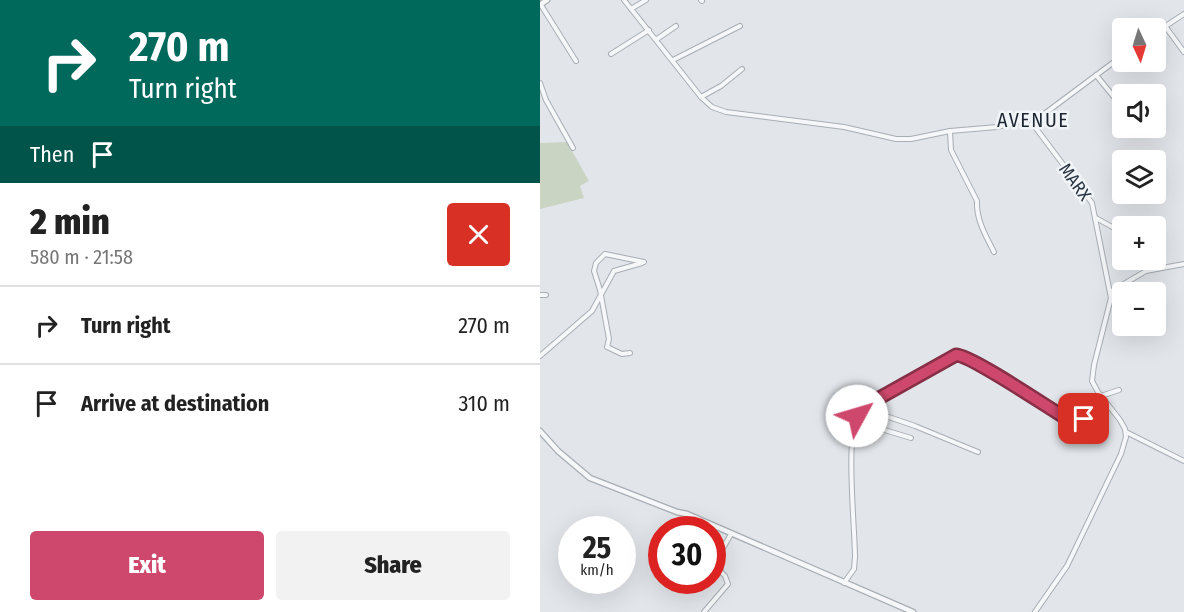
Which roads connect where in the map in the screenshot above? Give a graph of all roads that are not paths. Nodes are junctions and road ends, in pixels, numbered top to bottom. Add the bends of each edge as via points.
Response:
1 (548, 0) edge
2 (624, 0) edge
3 (646, 0) edge
4 (541, 5) edge
5 (631, 9) junction
6 (1184, 14) edge
7 (1166, 25) edge
8 (676, 26) dead end
9 (740, 26) dead end
10 (1166, 27) edge
11 (649, 30) junction
12 (657, 39) junction
13 (1184, 52) edge
14 (611, 54) dead end
15 (576, 60) dead end
16 (673, 60) junction
17 (1112, 63) edge
18 (742, 69) dead end
19 (1096, 75) junction
20 (540, 83) edge
21 (1112, 94) edge
22 (701, 97) junction
23 (1021, 121) dead end
24 (950, 131) junction
25 (573, 148) dead end
26 (1095, 218) junction
27 (1112, 227) edge
28 (994, 252) dead end
29 (1184, 264) edge
30 (1110, 292) junction
31 (601, 294) junction
32 (540, 295) edge
33 (546, 295) dead end
34 (630, 354) dead end
35 (540, 357) edge
36 (1119, 390) dead end
37 (1101, 396) junction
38 (872, 404) junction
39 (855, 421) junction
40 (540, 431) edge
41 (1125, 432) junction
42 (911, 438) dead end
43 (978, 452) dead end
44 (1184, 461) edge
45 (731, 534) junction
46 (844, 583) junction
47 (704, 612) edge
48 (913, 612) edge
49 (1035, 612) edge

1 - 4 street
2 - 5 street
3 - 5 street
4 - 15 street
5 - 11 street
6 - 7 street
8 - 12 street
9 - 16 street
10 - 13 street
11 - 12 street
11 - 14 street
12 - 16 street
16 - 22 street
17 - 19 street, MARX
18 - 22 street
19 - 21 street
19 - 26 street, MARX via 1032,123 1092,203
20 - 25 street
22 - 24 street via 726,112 844,127 896,139
23 - 24 street
24 - 28 street via 951,150 977,201 981,226
26 - 27 street
26 - 30 street, MARX
29 - 30 street via 1146,271
30 - 37 street, MARX via 1092,381
31 - 31 street via 614,271 644,262 605,254 594,271
31 - 34 street via 607,347
31 - 35 street via 592,311
32 - 33 street
36 - 37 street
37 - 38 street via 1084,419 1069,420 956,355
37 - 41 street, MARX
38 - 39 street
38 - 43 street via 882,415
39 - 42 street
39 - 46 street via 855,557 854,569
40 - 45 street via 590,478
41 - 44 street
41 - 49 street via 1121,454 1067,566
45 - 46 street
45 - 47 street via 714,564 728,584
46 - 48 street

